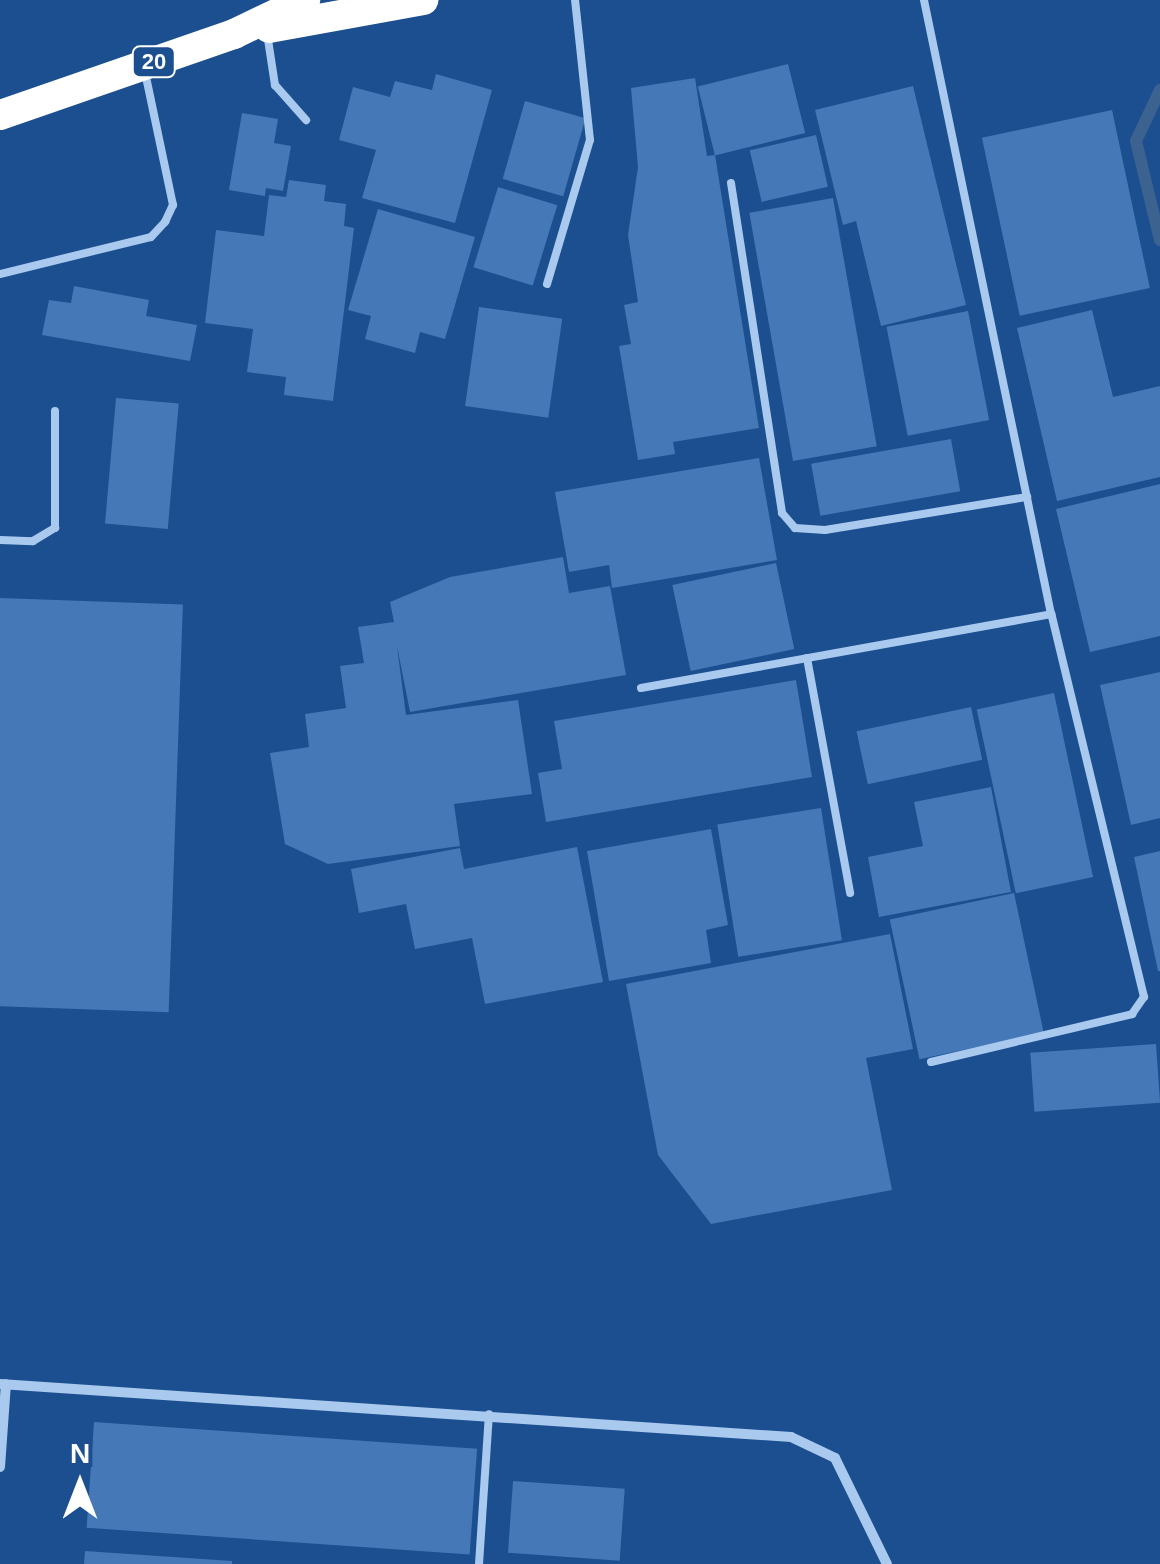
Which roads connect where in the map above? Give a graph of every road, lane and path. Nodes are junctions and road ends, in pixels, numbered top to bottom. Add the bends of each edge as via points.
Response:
1 (305, 0) edge
2 (424, 0) edge
3 (574, 0) edge
4 (924, 0) edge
5 (266, 29) junction
6 (234, 34) junction
7 (144, 66) junction
8 (0, 116) edge
9 (306, 120) dead end
10 (731, 183) dead end
11 (0, 274) edge
12 (547, 284) dead end
13 (55, 410) dead end
14 (1027, 497) junction
15 (0, 540) edge
16 (1051, 614) junction
17 (807, 658) junction
18 (641, 688) dead end
19 (850, 894) dead end
20 (931, 1062) dead end
21 (3, 1384) edge
22 (489, 1414) junction
23 (0, 1467) edge
24 (479, 1564) edge
25 (886, 1564) edge

1 - 6 highway, 20
2 - 5 highway
3 - 12 lane via 590,140
4 - 14 lane
5 - 6 highway
5 - 9 lane via 275,85
6 - 7 highway, 20
7 - 8 highway, 20
7 - 11 lane via 173,205 165,222 151,237
10 - 14 lane via 782,513 795,528 825,530
13 - 15 lane via 54,528 33,542
14 - 16 lane
16 - 17 lane
16 - 20 lane via 1144,998 1132,1014
17 - 18 lane
17 - 19 lane
21 - 22 street
21 - 23 street
22 - 24 lane
22 - 25 street via 791,1438 835,1458

